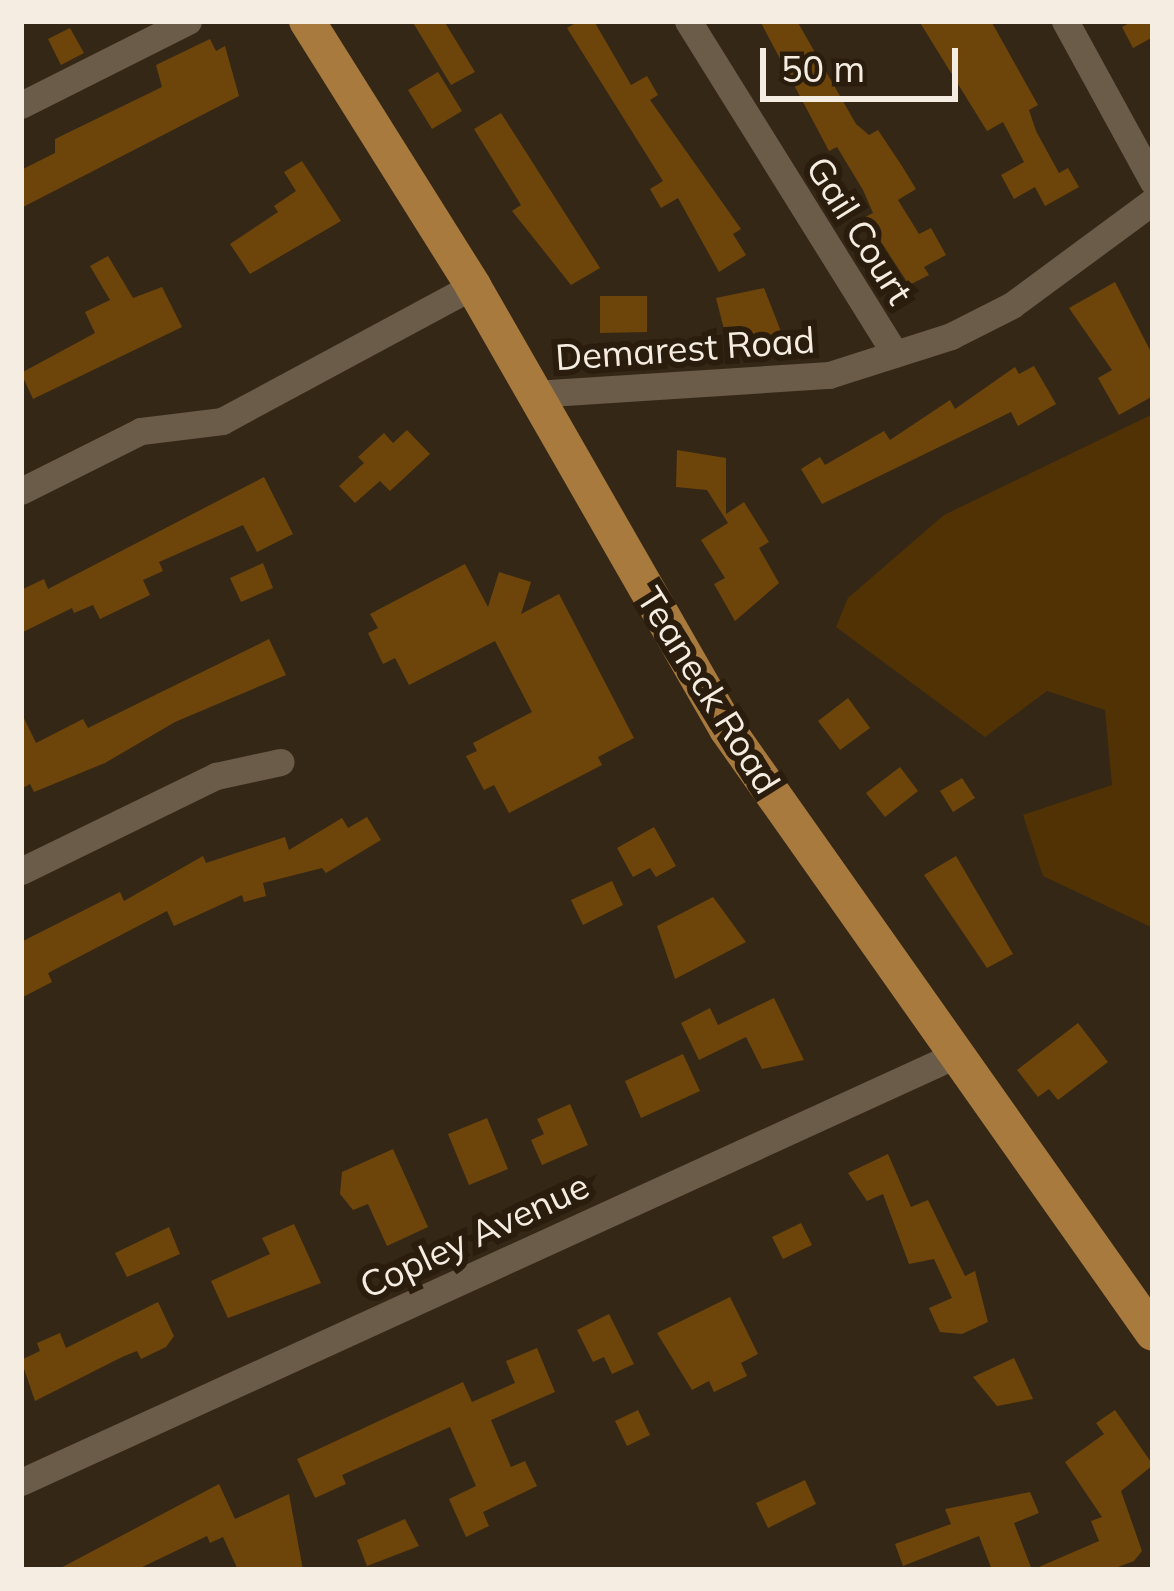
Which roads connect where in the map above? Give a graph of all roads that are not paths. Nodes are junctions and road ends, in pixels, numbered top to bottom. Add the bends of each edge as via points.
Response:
1 (188, 21) edge
2 (307, 21) edge
3 (688, 21) edge
4 (1065, 21) edge
5 (21, 105) edge
6 (1153, 182) edge
7 (1153, 200) edge
8 (473, 286) junction
9 (895, 354) junction
10 (534, 394) junction
11 (21, 490) edge
12 (280, 762) dead end
13 (21, 871) edge
14 (958, 1054) junction
15 (1153, 1333) edge
16 (21, 1482) edge

1 - 5 street
2 - 8 main road, Teaneck Road
3 - 9 street, Gail Court
4 - 6 street
7 - 9 street, Demarest Road via 1012,305
8 - 10 main road, Teaneck Road
8 - 11 street via 222,422 141,431
9 - 10 street, Demarest Road via 776,384
10 - 14 main road, Teaneck Road via 728,729
12 - 13 street via 216,776
14 - 15 main road, Teaneck Road
14 - 16 street, Copley Avenue

